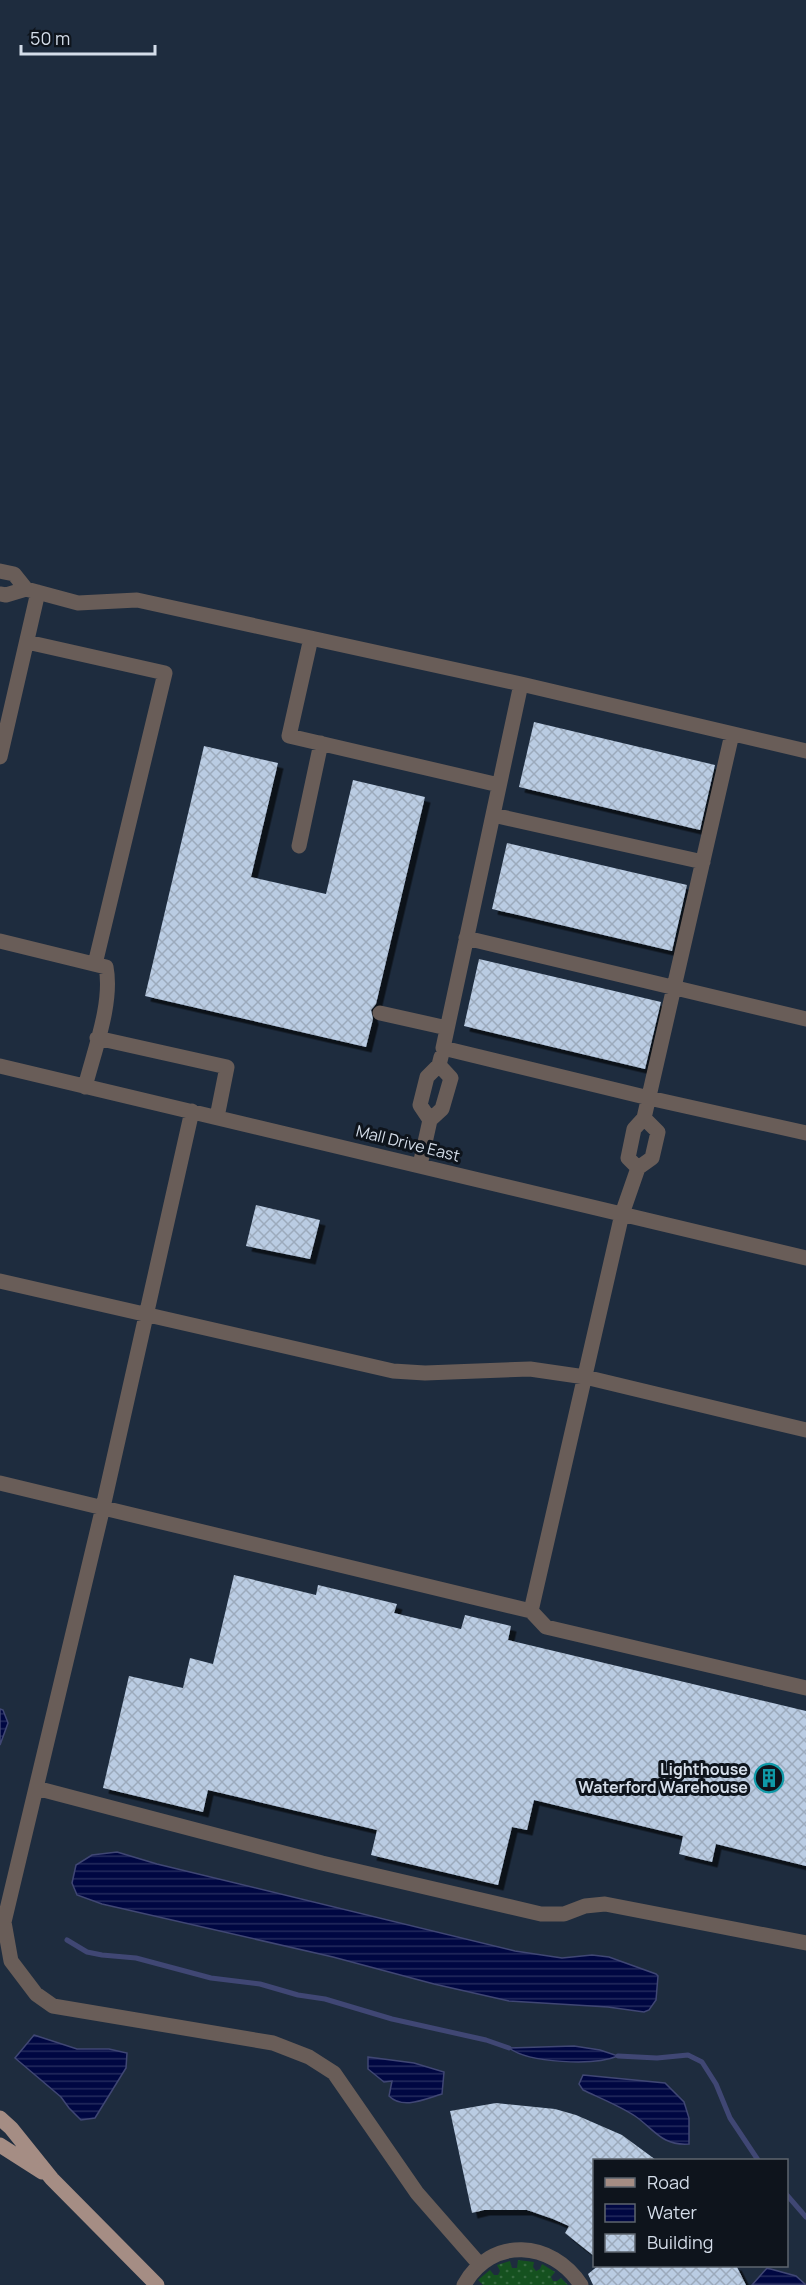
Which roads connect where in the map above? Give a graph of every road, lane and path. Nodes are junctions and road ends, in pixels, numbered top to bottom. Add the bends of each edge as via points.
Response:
1 (0, 571) edge
2 (32, 591) junction
3 (0, 594) edge
4 (311, 638) junction
5 (27, 642) junction
6 (521, 684) junction
7 (732, 734) junction
8 (321, 743) junction
9 (806, 751) edge
10 (0, 757) edge
11 (499, 785) junction
12 (493, 815) junction
13 (298, 846) dead end
14 (703, 862) junction
15 (466, 938) junction
16 (0, 941) edge
17 (95, 964) junction
18 (675, 986) junction
19 (380, 1013) dead end
20 (806, 1019) edge
21 (447, 1028) junction
22 (98, 1038) junction
23 (443, 1048) junction
24 (439, 1065) junction
25 (0, 1066) edge
26 (85, 1087) junction
27 (649, 1098) junction
28 (192, 1111) junction
29 (217, 1117) junction
30 (645, 1118) junction
31 (430, 1120) junction
32 (806, 1133) edge
33 (420, 1165) junction
34 (638, 1168) junction
35 (622, 1214) junction
36 (806, 1258) edge
37 (0, 1281) edge
38 (146, 1313) junction
39 (585, 1377) junction
40 (806, 1430) edge
41 (0, 1483) edge
42 (103, 1507) junction
43 (531, 1611) junction
44 (806, 1688) edge
45 (36, 1788) junction
46 (806, 1943) edge
47 (0, 2118) edge
48 (0, 2145) edge
49 (52, 2179) junction
50 (480, 2265) junction
51 (157, 2285) edge
52 (464, 2285) edge
53 (581, 2285) edge

1 - 2 street via 14,574
2 - 3 street
2 - 4 street via 78,603 137,600
2 - 5 street
4 - 6 street
4 - 8 street via 289,736
5 - 10 street
5 - 17 street via 165,673
6 - 7 street
6 - 11 street
7 - 9 street
7 - 14 street
8 - 11 street
8 - 13 street
11 - 12 street
12 - 14 street
12 - 15 street
14 - 18 street
15 - 18 street
15 - 21 street
16 - 17 street
17 - 22 street via 106,967 109,982
18 - 20 street
18 - 27 street
19 - 21 street
21 - 23 street
22 - 26 street
22 - 29 street via 227,1067
23 - 24 street
23 - 27 street
24 - 31 street via 427,1077 420,1105
24 - 31 street via 450,1078 442,1109
25 - 26 street, Mall Drive East
26 - 28 street, Mall Drive East
27 - 30 street
27 - 32 street
28 - 29 street, Mall Drive East
28 - 38 street
29 - 33 street, Mall Drive East
30 - 34 street via 634,1129 627,1158
30 - 34 street via 658,1132 652,1158
31 - 33 street
33 - 35 street, Mall Drive East
34 - 35 street
35 - 36 street, Mall Drive East
35 - 39 street
37 - 38 street
38 - 39 street via 393,1371 530,1369
38 - 42 street
39 - 40 street
39 - 43 street
41 - 42 street
42 - 43 street
42 - 45 street
43 - 44 street via 546,1627
45 - 46 street via 322,1863 541,1914 564,1914 605,1904
45 - 50 street via 4,1922 11,1960 36,1994 53,2006 273,2043 309,2057 334,2073 417,2193
47 - 49 main road
48 - 49 main road
49 - 51 main road
50 - 52 street
50 - 53 street via 503,2252 535,2251 564,2264

